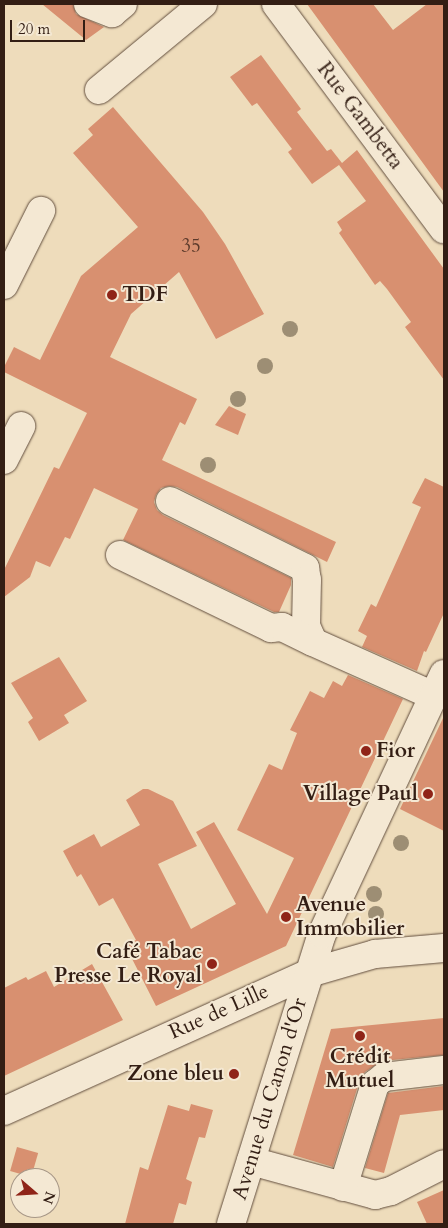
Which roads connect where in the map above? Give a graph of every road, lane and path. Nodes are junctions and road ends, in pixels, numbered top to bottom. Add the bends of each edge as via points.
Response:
1 (88, 4) edge
2 (123, 4) edge
3 (203, 4) edge
4 (276, 4) edge
5 (99, 90) dead end
6 (41, 211) dead end
7 (444, 229) edge
8 (4, 285) edge
9 (21, 426) dead end
10 (4, 460) edge
11 (170, 501) dead end
12 (120, 555) dead end
13 (313, 642) junction
14 (439, 685) edge
15 (444, 948) edge
16 (309, 973) junction
17 (444, 1070) edge
18 (4, 1110) edge
19 (251, 1161) junction
20 (444, 1164) edge
21 (343, 1187) junction
22 (231, 1224) edge

1 - 2 street via 112,13
3 - 5 street
4 - 7 street, Rue Gambetta
6 - 8 street
9 - 10 street
11 - 13 street via 305,568 306,626
12 - 13 street via 271,628 282,627
13 - 14 street
14 - 16 street, Avenue du Canon d'Or via 322,934
15 - 16 street, Rue de Lille via 375,954
16 - 18 street, Rue de Lille
16 - 19 street, Avenue du Canon d'Or
17 - 21 street via 384,1077 374,1084
19 - 21 street
19 - 22 street, Avenue du Canon d'Or
20 - 21 street via 383,1194 367,1194

